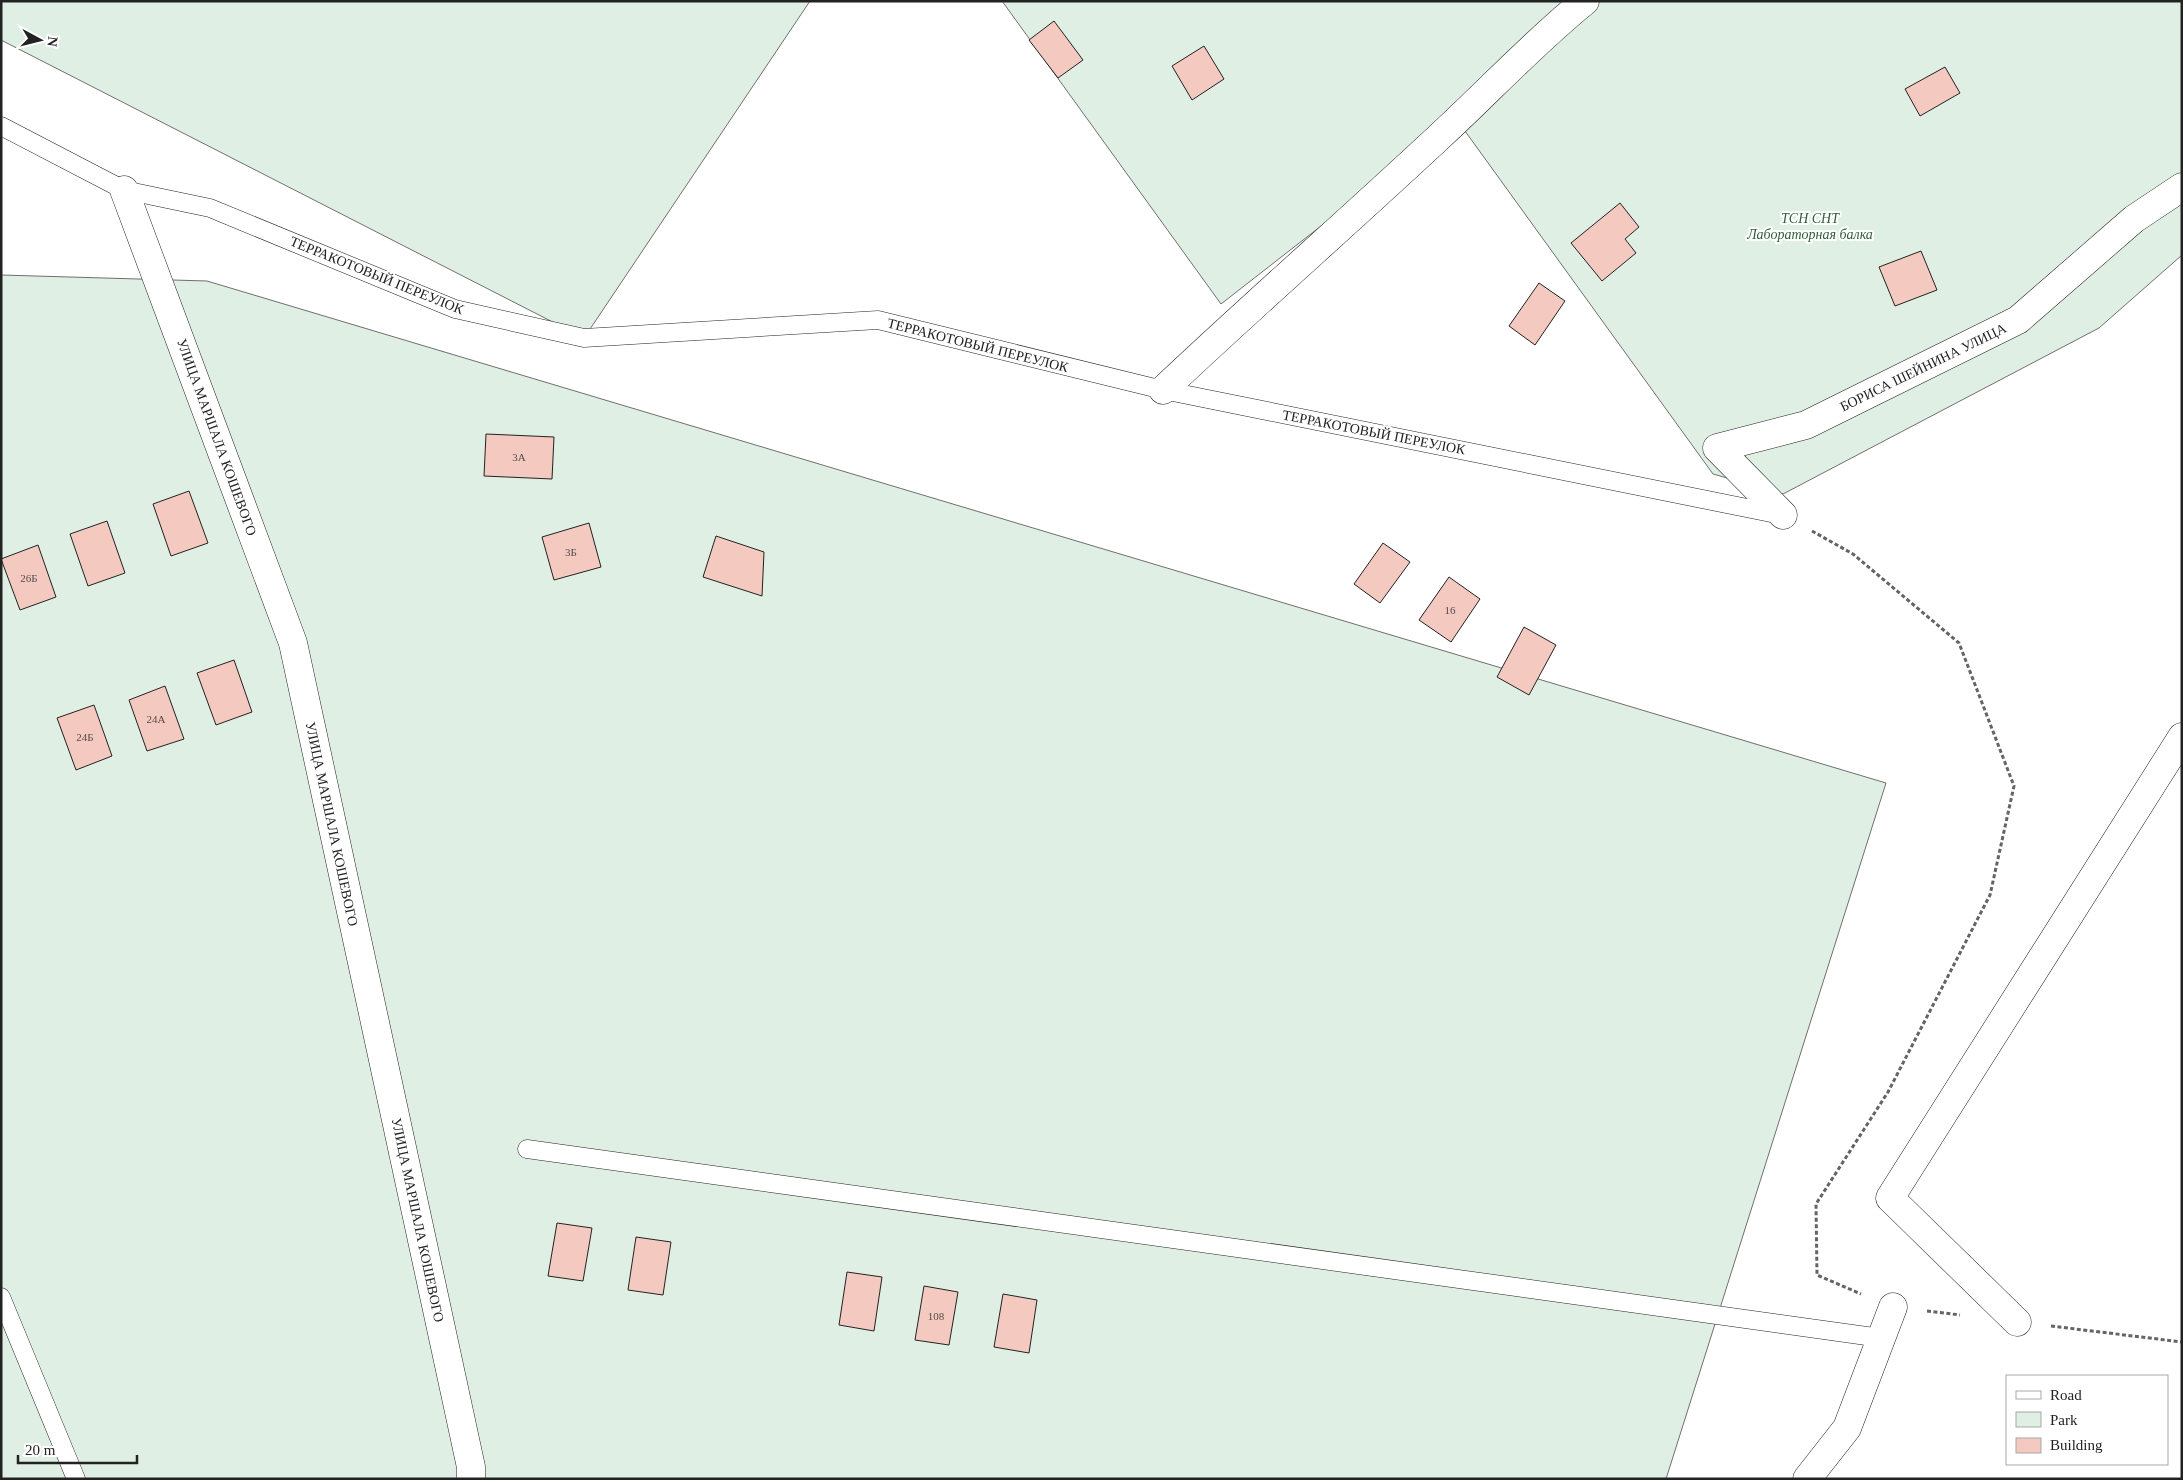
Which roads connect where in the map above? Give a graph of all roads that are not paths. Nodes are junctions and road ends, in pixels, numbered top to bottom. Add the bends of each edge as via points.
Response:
1 (1585, 1) edge
2 (1, 126) edge
3 (2182, 187) edge
4 (124, 190) junction
5 (1163, 390) junction
6 (1783, 515) joint
7 (2182, 737) edge
8 (527, 1149) dead end
9 (1, 1297) edge
10 (1892, 1307) road end
11 (2017, 1322) road end
12 (1881, 1338) junction
13 (76, 1479) edge
14 (471, 1479) edge
15 (1807, 1479) edge

1 - 5 street
2 - 4 lane, ТЕРРАКОТОВЫЙ ПЕРЕУЛОК
3 - 6 street, БОРИСА ШЕЙНИНА УЛИЦА via 2134,218 2018,320 1806,424 1717,448
4 - 5 lane, ТЕРРАКОТОВЫЙ ПЕРЕУЛОК via 210,208 456,309 584,338 878,320
4 - 14 street, УЛИЦА МАРШАЛА КОШЕВОГО via 293,643
5 - 6 lane, ТЕРРАКОТОВЫЙ ПЕРЕУЛОК
7 - 11 street via 1890,1198
8 - 12 lane
9 - 13 lane
10 - 12 street
12 - 15 street via 1847,1428

